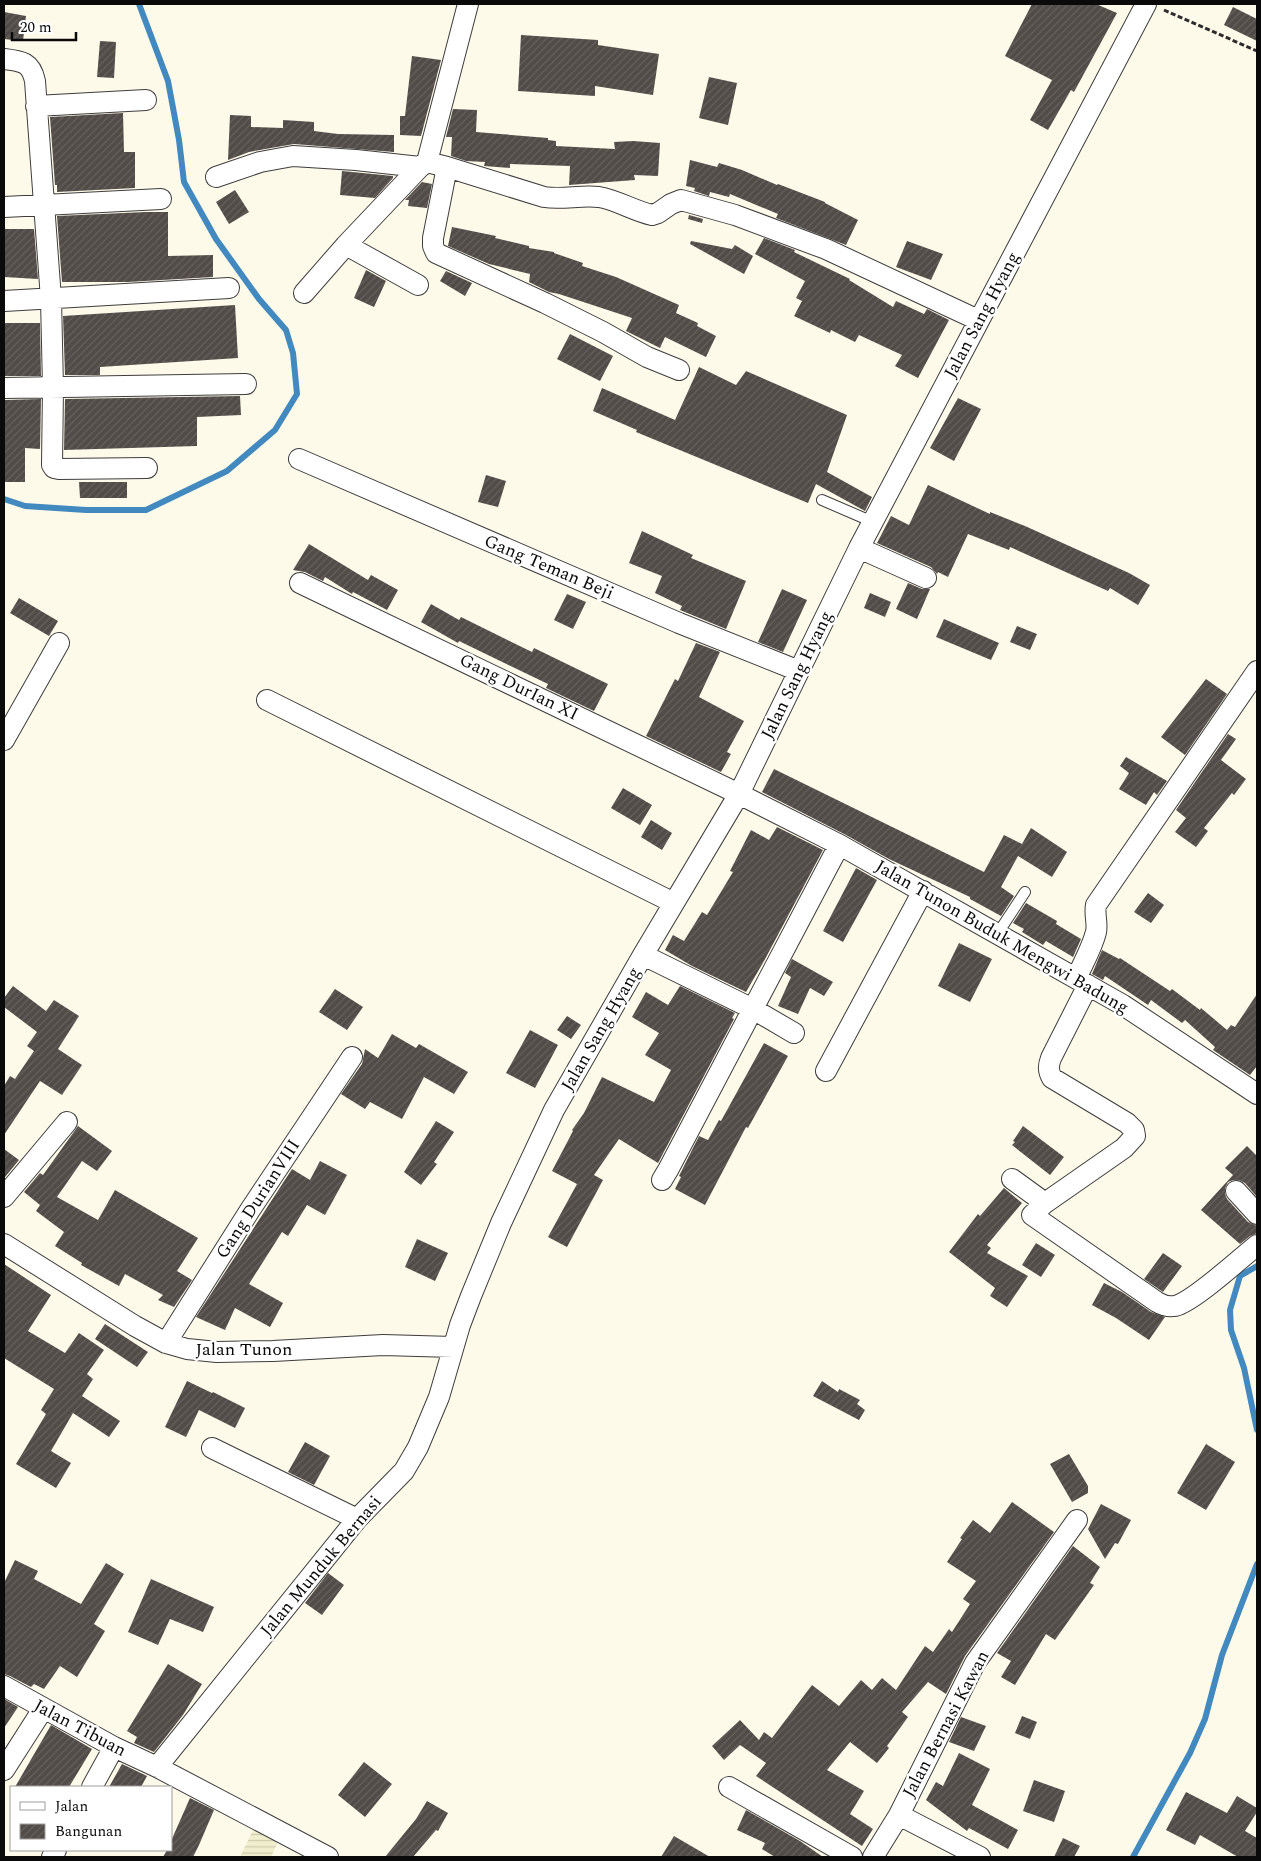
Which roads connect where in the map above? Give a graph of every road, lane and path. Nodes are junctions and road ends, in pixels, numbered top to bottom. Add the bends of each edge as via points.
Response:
1 (468, 4) edge
2 (1152, 6) edge
3 (1257, 51) edge
4 (4, 59) edge
5 (146, 100) dead end
6 (36, 106) junction
7 (424, 165) junction
8 (447, 167) junction
9 (216, 177) dead end
10 (161, 199) dead end
11 (44, 206) junction
12 (4, 207) edge
13 (346, 245) junction
14 (418, 285) dead end
15 (229, 288) dead end
16 (304, 293) dead end
17 (51, 299) junction
18 (4, 301) edge
19 (978, 320) junction
20 (678, 370) dead end
21 (246, 384) dead end
22 (4, 388) edge
23 (53, 388) junction
24 (299, 459) dead end
25 (147, 468) dead end
26 (822, 500) dead end
27 (873, 522) junction
28 (859, 548) junction
29 (926, 578) dead end
30 (300, 583) dead end
31 (59, 643) dead end
32 (799, 671) junction
33 (1257, 671) edge
34 (267, 700) dead end
35 (4, 740) edge
36 (739, 794) junction
37 (835, 853) dead end
38 (923, 891) junction
39 (1026, 892) dead end
40 (674, 903) junction
41 (998, 933) junction
42 (643, 954) junction
43 (1082, 981) junction
44 (753, 1009) junction
45 (794, 1033) dead end
46 (352, 1056) dead end
47 (826, 1071) dead end
48 (1257, 1094) edge
49 (67, 1122) dead end
50 (1012, 1179) dead end
51 (662, 1180) dead end
52 (1236, 1191) dead end
53 (4, 1197) edge
54 (1045, 1203) junction
55 (1257, 1214) edge
56 (4, 1244) edge
57 (1257, 1245) edge
58 (166, 1343) junction
59 (453, 1348) junction
60 (212, 1448) dead end
61 (357, 1519) junction
62 (1077, 1520) dead end
63 (4, 1686) edge
64 (43, 1709) junction
65 (114, 1747) junction
66 (157, 1767) junction
67 (4, 1770) edge
68 (93, 1786) edge
69 (729, 1786) dead end
70 (899, 1815) junction
71 (328, 1857) edge
72 (852, 1857) edge
73 (872, 1857) edge
74 (980, 1857) edge

1 - 7 street
2 - 3 path
2 - 19 street, Jalan Sang Hyang
4 - 6 street via 19,60 33,70
5 - 6 street
6 - 11 street
7 - 8 street
7 - 9 street via 293,156 260,162
7 - 13 street
8 - 19 street via 544,197 601,197 652,215 675,201 687,201 826,249
8 - 20 street via 434,238 436,253
10 - 11 street
11 - 12 street
11 - 17 street
13 - 14 street
13 - 16 street
15 - 17 street
17 - 18 street
17 - 23 street
19 - 27 street, Jalan Sang Hyang
21 - 23 street
22 - 23 street
23 - 25 street via 54,468
24 - 32 street, Gang Teman Beji via 679,623
26 - 27 lane
27 - 28 street, Jalan Sang Hyang
28 - 29 street
28 - 32 street, Jalan Sang Hyang
30 - 36 street, Gang DurIan XI
31 - 35 street
32 - 36 street, Jalan Sang Hyang
33 - 43 street via 1096,905 1097,926
34 - 40 street
36 - 38 street, Jalan Tunon Buduk Mengwi Badung
36 - 40 street, Jalan Sang Hyang
37 - 44 street
38 - 41 street, Jalan Tunon Buduk Mengwi Badung
38 - 47 street
39 - 41 lane
40 - 42 street, Jalan Sang Hyang
41 - 43 street, Jalan Tunon Buduk Mengwi Badung
42 - 44 street
42 - 59 street, Jalan Sang Hyang via 554,1110 501,1223
43 - 48 street, Jalan Tunon Buduk Mengwi Badung
43 - 54 street via 1048,1065 1049,1072 1052,1078 1127,1123 1135,1136 1124,1148
44 - 45 street
44 - 51 street
46 - 58 street, Gang DurianVIII
49 - 53 street
50 - 54 street
52 - 55 street
54 - 57 street via 1032,1215 1162,1305 1177,1306 1191,1298
56 - 58 street, Jalan Tunon
58 - 59 street, Jalan Tunon via 216,1352 383,1345
59 - 61 street, Jalan Munduk Bernasi via 439,1397 418,1447 404,1471
60 - 61 street
61 - 66 street, Jalan Munduk Bernasi
62 - 70 street, Jalan Bernasi Kawan via 975,1662
63 - 64 street, Jalan Tibuan
64 - 65 street, Jalan Tibuan
64 - 67 street
65 - 66 street, Jalan Tibuan
65 - 68 street
66 - 71 street, Jalan Tibuan
69 - 72 street
70 - 73 street, Jalan Bernasi Kawan
70 - 74 street

